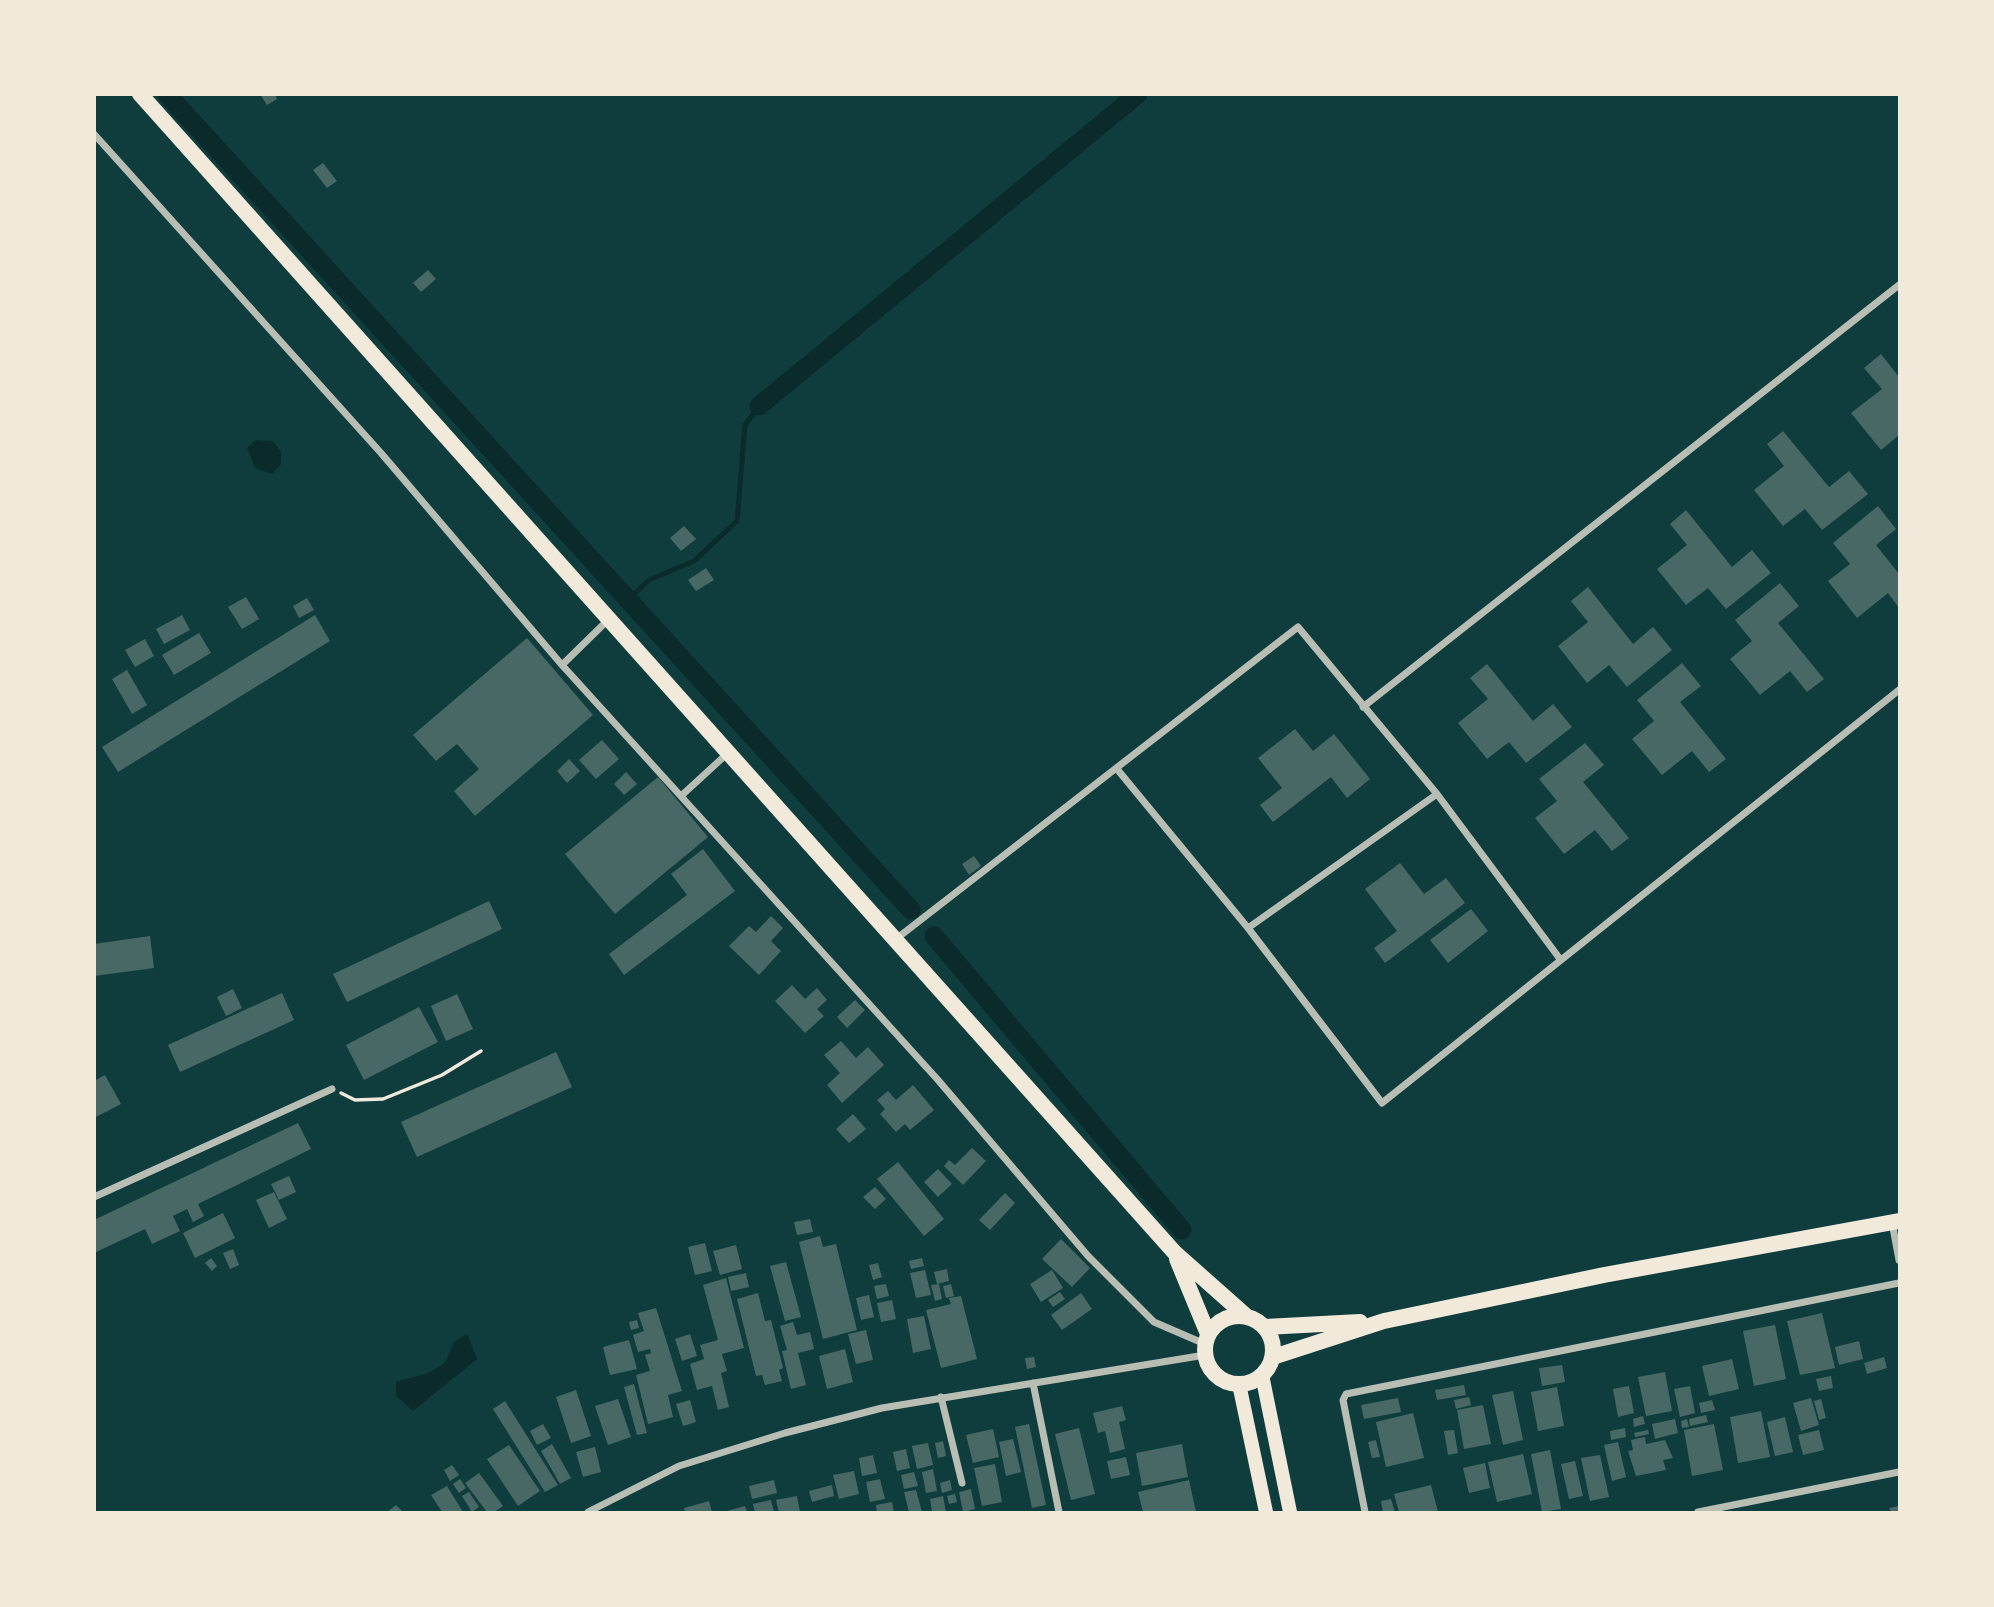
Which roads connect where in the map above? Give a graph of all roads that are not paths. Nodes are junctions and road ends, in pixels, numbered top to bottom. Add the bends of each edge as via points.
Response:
1 (140, 94) edge
2 (94, 134) edge
3 (1899, 285) edge
4 (610, 619) junction
5 (562, 665) junction
6 (1899, 690) edge
7 (1363, 707) junction
8 (729, 752) junction
9 (1117, 769) junction
10 (1437, 794) junction
11 (681, 796) junction
12 (1248, 928) junction
13 (896, 939) junction
14 (1560, 959) junction
15 (332, 1089) road end
16 (94, 1197) edge
17 (1895, 1221) edge
18 (1175, 1253) junction
19 (1899, 1260) edge
20 (1899, 1283) edge
21 (1246, 1316) junction
22 (1384, 1321) junction
23 (1265, 1327) junction
24 (1206, 1345) junction
25 (1273, 1357) junction
26 (1262, 1375) junction
27 (1033, 1382) junction
28 (1239, 1384) junction
29 (941, 1397) junction
30 (1899, 1472) edge
31 (962, 1483) dead end
32 (588, 1513) edge
33 (1059, 1513) edge
34 (1265, 1513) edge
35 (1290, 1513) edge
36 (1365, 1513) edge
37 (1698, 1513) edge

1 - 4 highway
2 - 5 street via 381,453
3 - 7 street
4 - 5 street
4 - 8 highway
5 - 11 street
6 - 14 street
7 - 9 street via 1298,627
7 - 10 street
8 - 11 street
8 - 13 highway
9 - 12 street
9 - 13 street
10 - 12 street
10 - 14 street
11 - 24 street via 938,1080 1122,1293 1154,1322
12 - 14 street via 1382,1103
13 - 18 highway
15 - 16 street
17 - 19 street
17 - 22 highway
18 - 21 highway
18 - 24 highway
20 - 36 street via 1346,1394 1343,1400
21 - 23 highway
21 - 24 highway via 1224,1319
22 - 23 highway
22 - 25 highway
23 - 25 highway
24 - 27 street
24 - 28 highway via 1208,1365 1221,1379
25 - 26 highway
26 - 28 highway
26 - 35 main road
27 - 29 street
27 - 33 street
28 - 34 main road
29 - 31 street
29 - 32 street via 785,1433 679,1466
30 - 37 street

